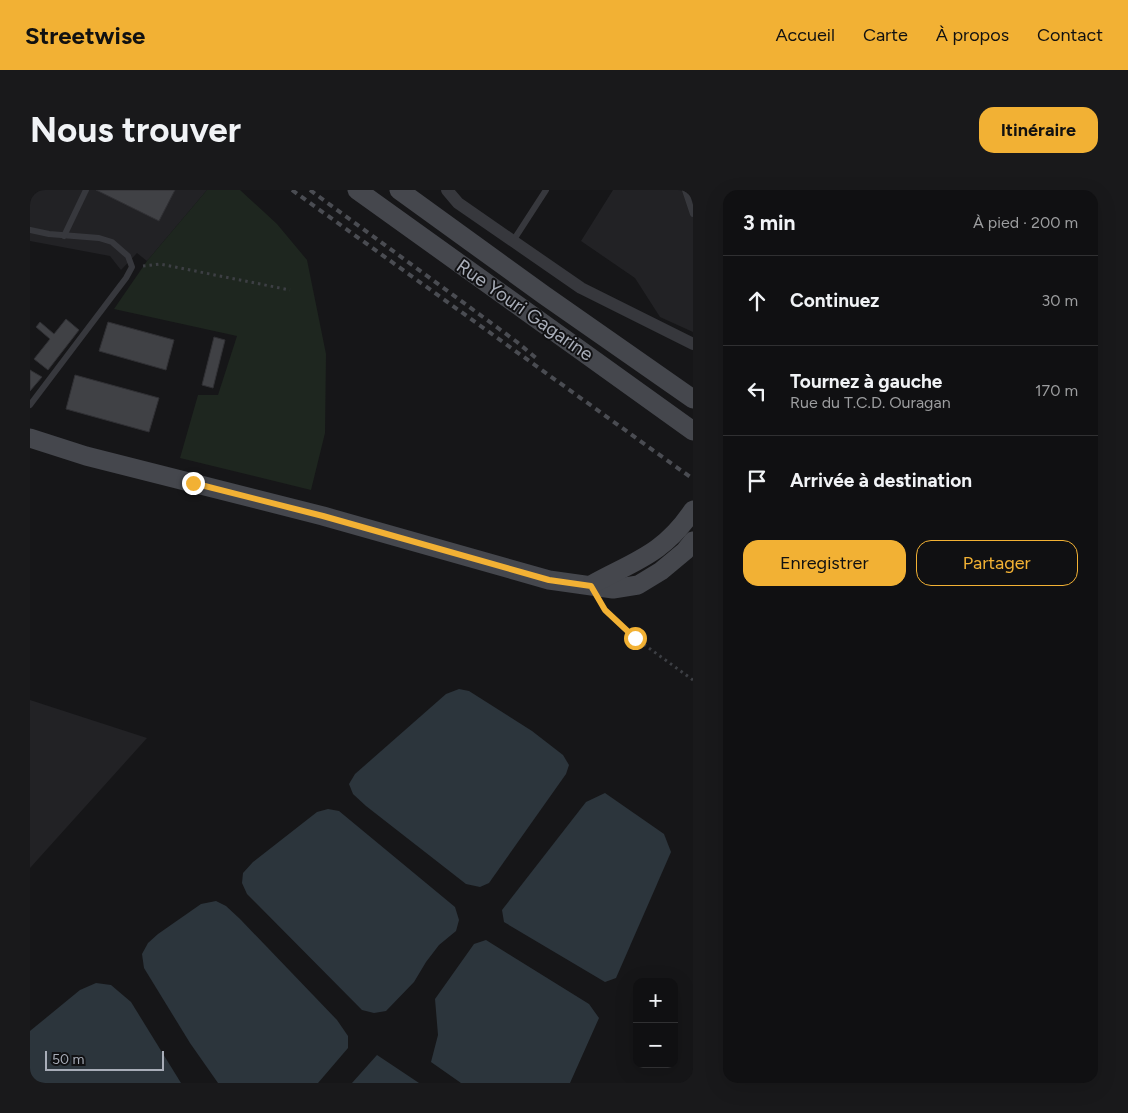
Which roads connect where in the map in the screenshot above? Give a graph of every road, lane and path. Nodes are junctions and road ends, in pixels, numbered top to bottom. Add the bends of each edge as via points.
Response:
1 (86, 190) edge
2 (357, 190) edge
3 (399, 190) edge
4 (447, 190) edge
5 (546, 190) edge
6 (685, 190) edge
7 (693, 214) edge
8 (30, 230) edge
9 (64, 236) junction
10 (513, 242) junction
11 (132, 268) junction
12 (290, 290) dead end
13 (693, 344) edge
14 (633, 387) junction
15 (693, 399) edge
16 (30, 405) edge
17 (693, 416) edge
18 (693, 431) edge
19 (30, 438) edge
20 (693, 445) edge
21 (693, 510) edge
22 (693, 541) edge
23 (591, 586) junction
24 (693, 680) edge

1 - 9 lane
2 - 14 street, Rue Youri Gagarine
3 - 15 street, Rue Youri Gagarine
4 - 10 street via 458,203
5 - 10 lane
6 - 7 lane
8 - 9 lane
9 - 11 lane via 112,242 128,256
10 - 13 street via 581,288
11 - 12 path via 160,264
11 - 16 lane
14 - 17 street via 669,398
14 - 18 street, Rue Youri Gagarine
14 - 20 street via 655,417
19 - 23 street via 86,456 323,516 549,580
21 - 23 street via 671,539 655,551
22 - 23 street via 661,571 638,585
23 - 24 path via 605,610 635,638

